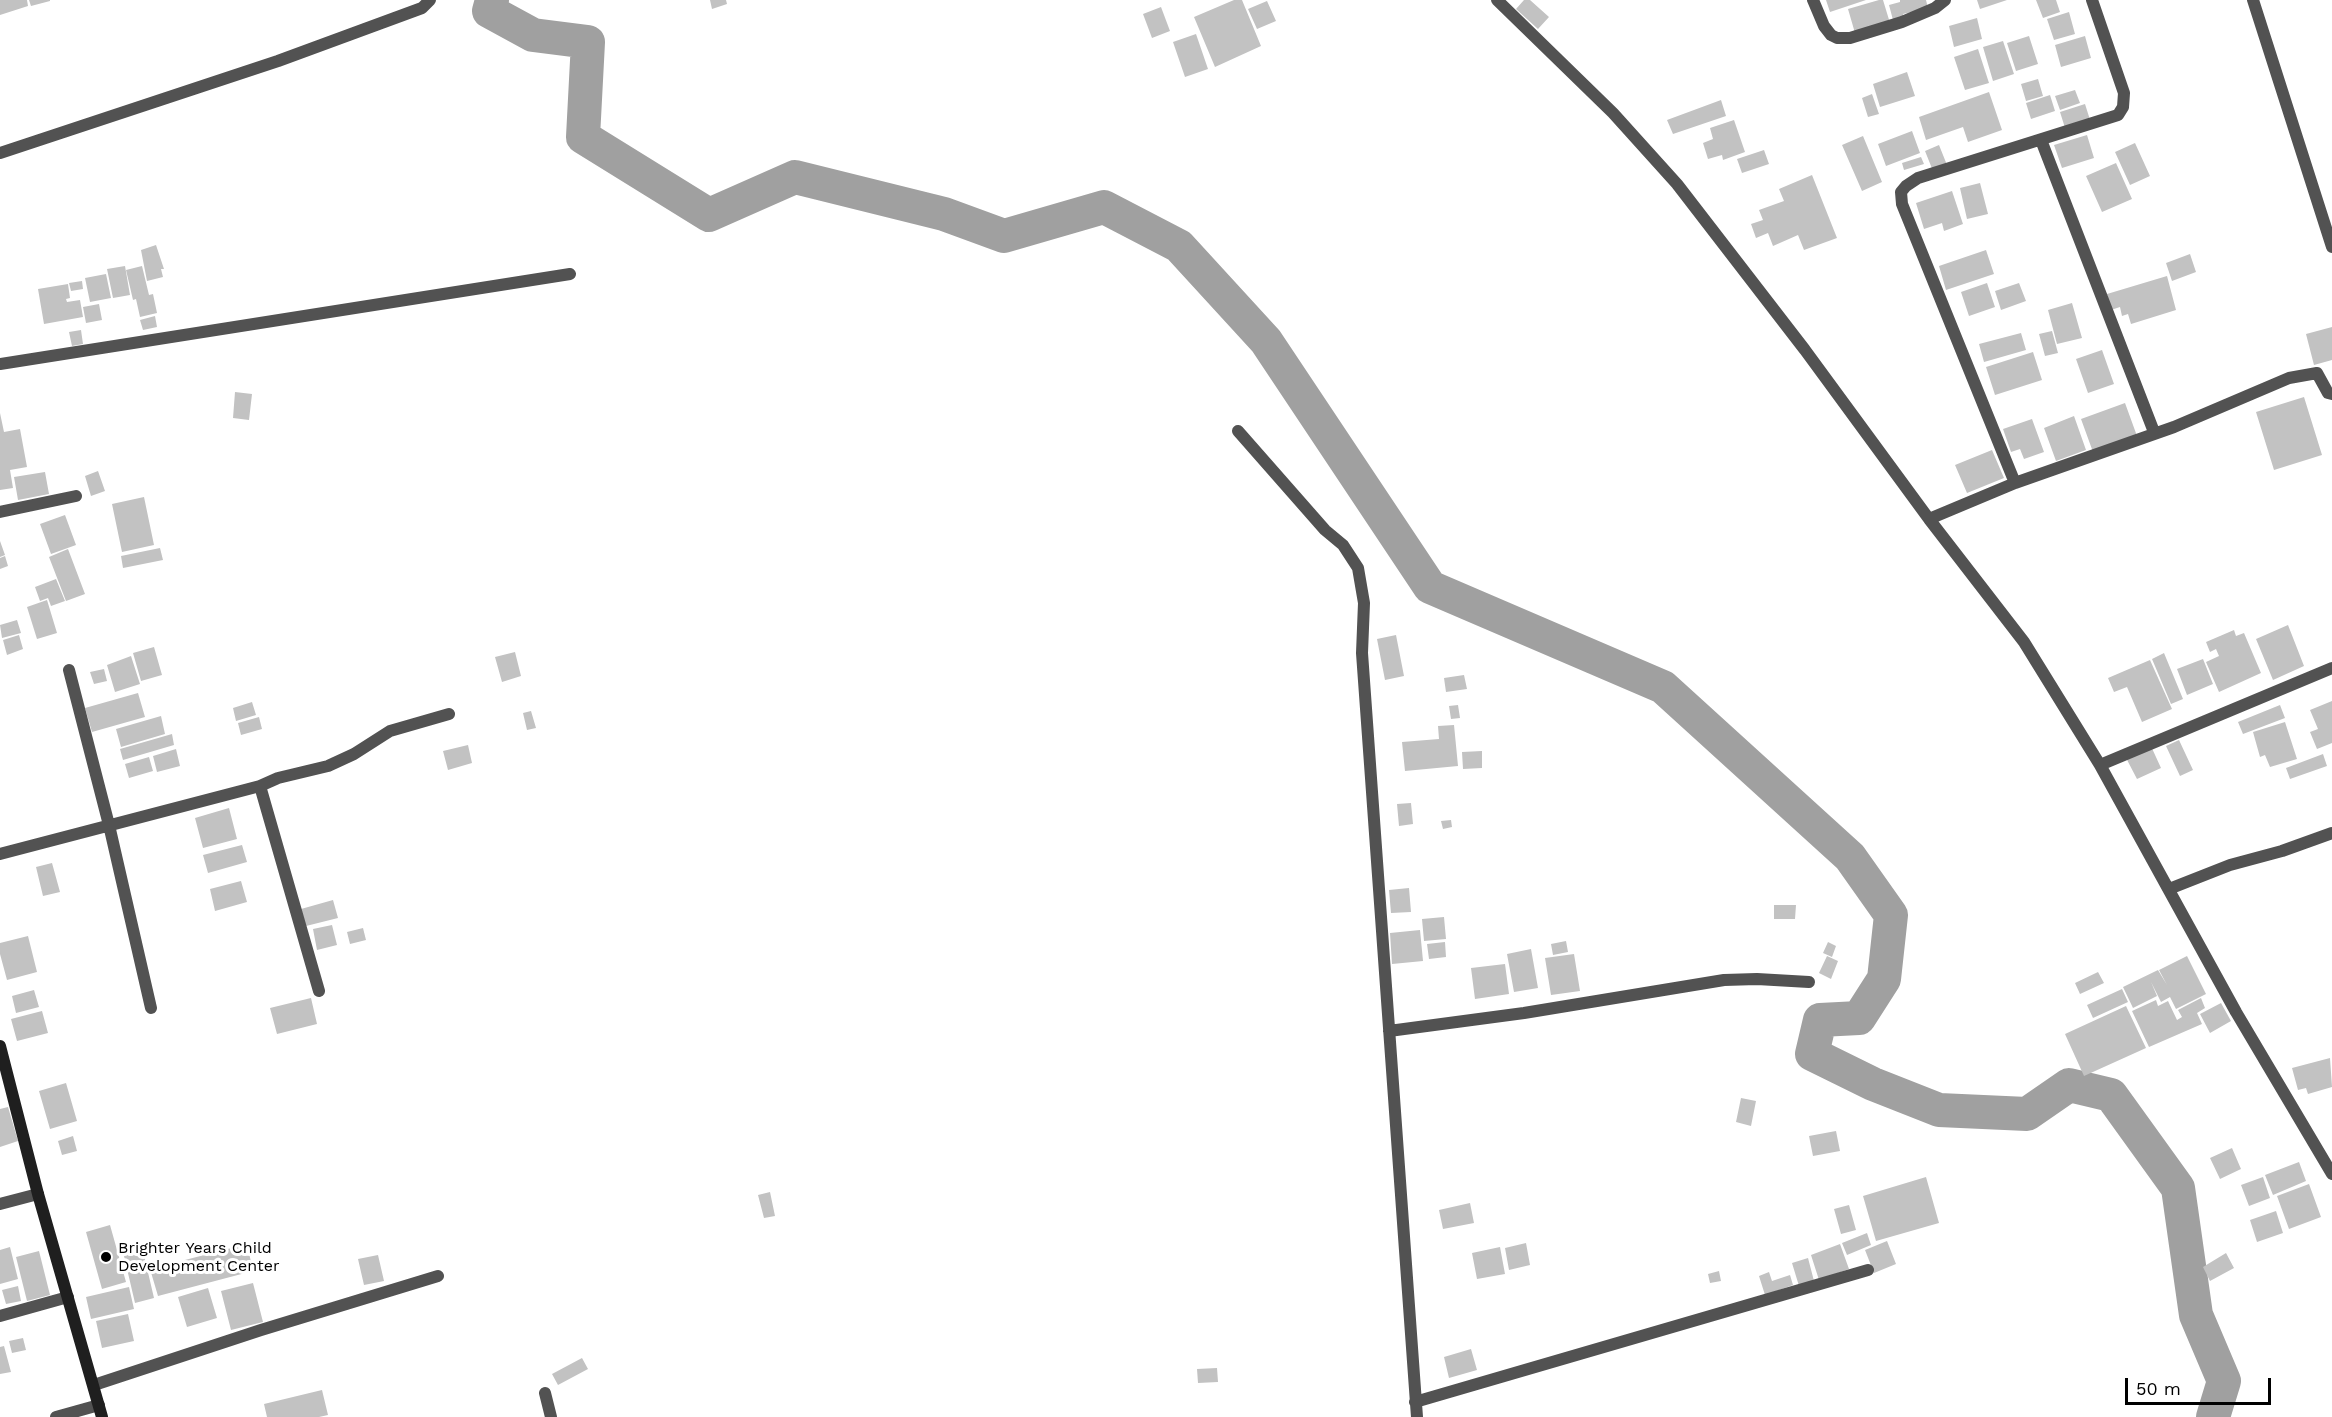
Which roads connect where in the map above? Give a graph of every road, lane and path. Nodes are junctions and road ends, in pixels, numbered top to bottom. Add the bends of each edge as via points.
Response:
1 (430, 0) edge
2 (1497, 0) edge
3 (1813, 0) edge
4 (1945, 0) edge
5 (2092, 0) edge
6 (2253, 0) edge
7 (2041, 140) junction
8 (0, 153) edge
9 (2332, 247) edge
10 (570, 274) dead end
11 (0, 364) edge
12 (2332, 394) edge
13 (1238, 431) dead end
14 (2154, 432) junction
15 (2015, 483) junction
16 (76, 496) dead end
17 (0, 512) edge
18 (1929, 519) junction
19 (2332, 668) edge
20 (69, 670) dead end
21 (449, 714) dead end
22 (2100, 765) junction
23 (260, 786) junction
24 (108, 825) junction
25 (2332, 833) edge
26 (0, 854) edge
27 (2169, 889) junction
28 (1809, 982) dead end
29 (319, 991) dead end
30 (151, 1008) dead end
31 (1389, 1031) junction
32 (0, 1046) edge
33 (5, 1086) edge
34 (2332, 1174) edge
35 (38, 1194) junction
36 (0, 1203) edge
37 (1868, 1270) dead end
38 (438, 1276) dead end
39 (68, 1297) junction
40 (0, 1316) edge
41 (94, 1385) junction
42 (545, 1393) dead end
43 (1415, 1402) junction
44 (100, 1411) edge
45 (56, 1417) edge
46 (551, 1417) edge
47 (1417, 1417) edge

1 - 8 street via 422,8 278,61
2 - 18 street via 1613,113 1677,184
3 - 4 street via 1832,35 1850,39 1902,22
5 - 7 street via 2124,93 2123,107 2118,115
6 - 9 street
7 - 14 street
7 - 15 street via 1918,178 1901,192 1906,215
10 - 11 street
12 - 14 street via 2317,373 2289,378
13 - 31 street via 1343,545 1358,568 1364,603 1362,653
14 - 15 street
15 - 18 street
16 - 17 street
18 - 22 street via 2024,642
19 - 22 street
20 - 24 street
21 - 23 street via 390,731 338,763
22 - 27 street
23 - 24 street
23 - 29 street
24 - 26 street
24 - 30 street
25 - 27 street via 2229,865
27 - 34 street
28 - 31 street via 1724,980
31 - 43 street
32 - 33 street
33 - 35 street
35 - 36 street
35 - 39 street
37 - 43 street
38 - 41 street
39 - 40 street
39 - 41 street
41 - 44 street
42 - 46 street
43 - 47 street
44 - 45 street

